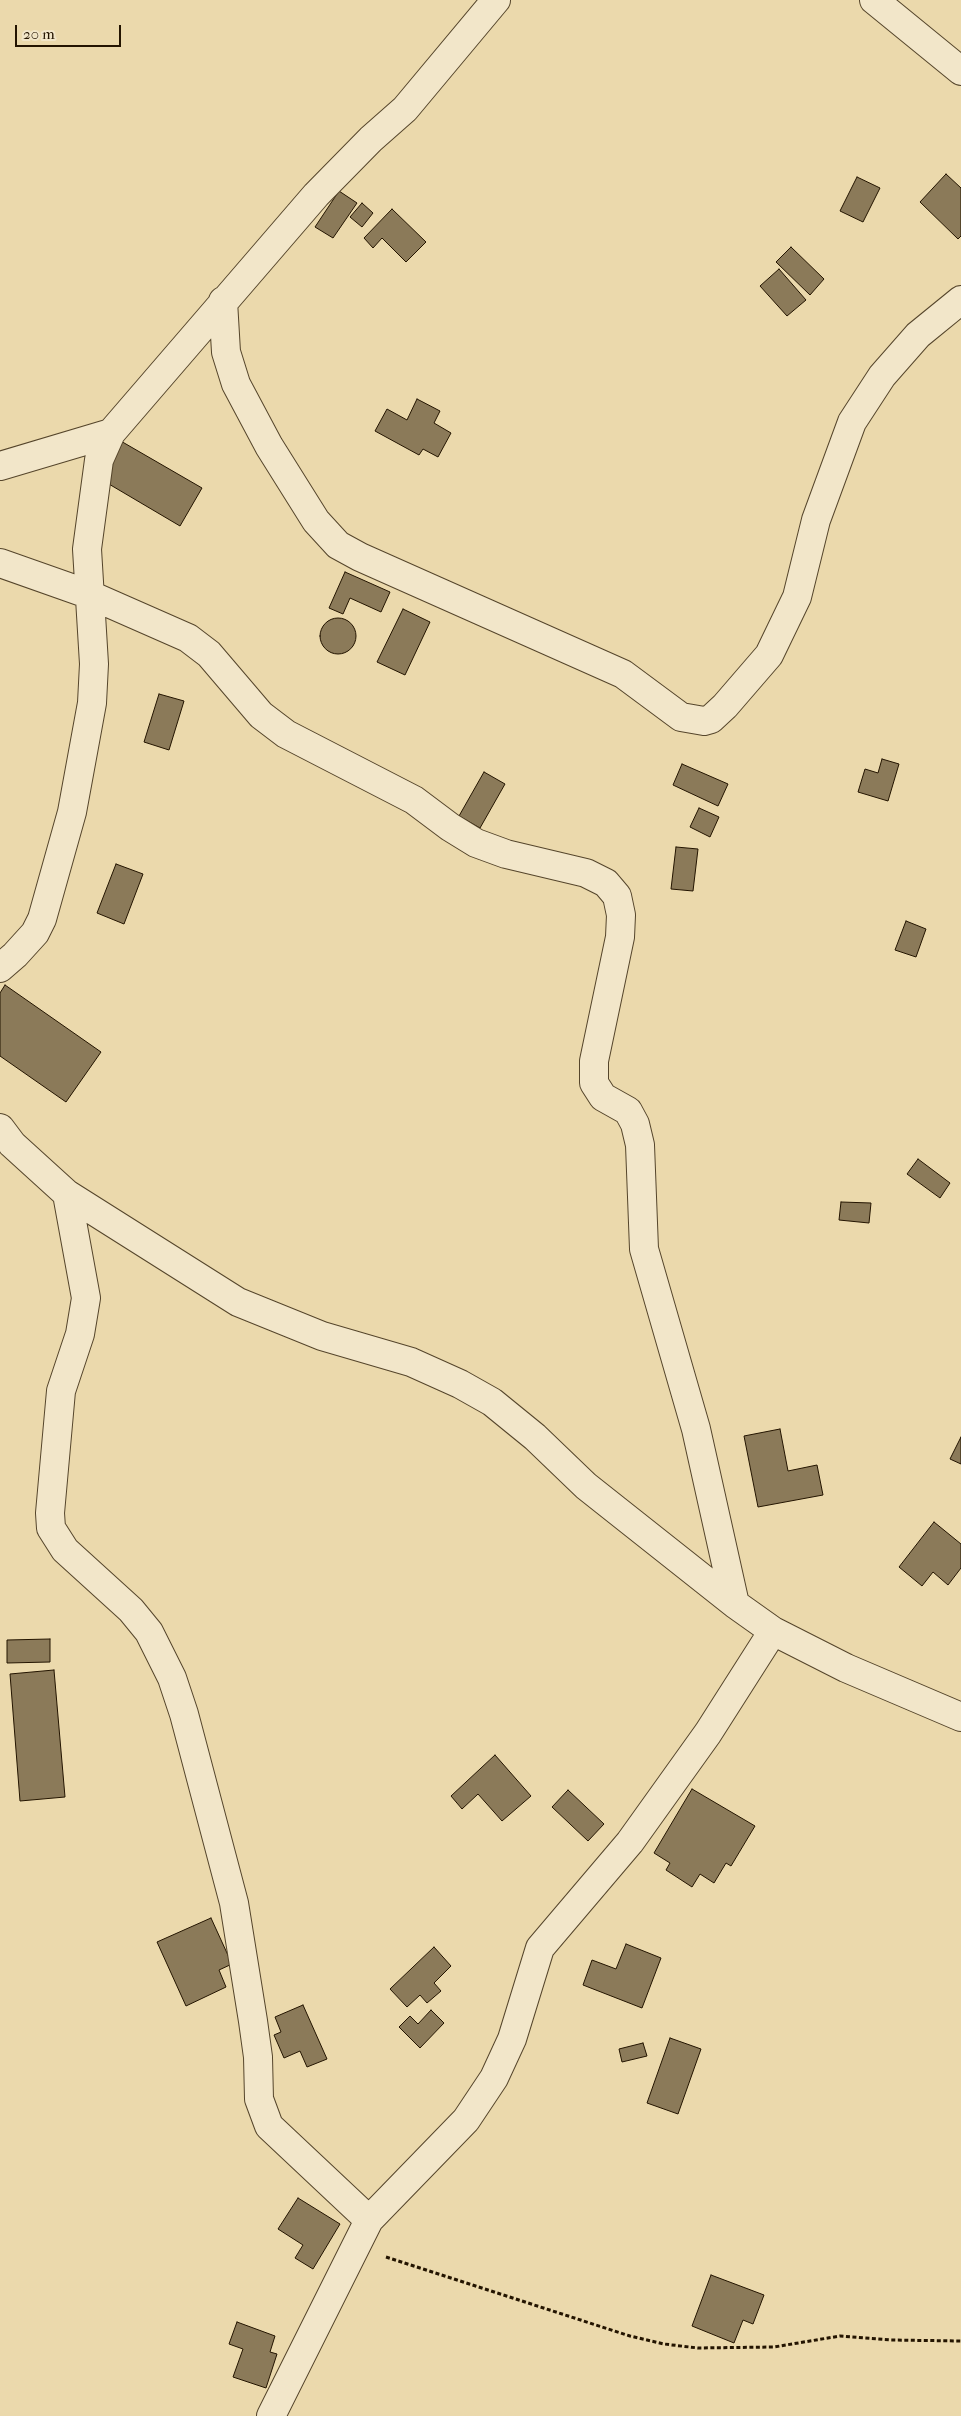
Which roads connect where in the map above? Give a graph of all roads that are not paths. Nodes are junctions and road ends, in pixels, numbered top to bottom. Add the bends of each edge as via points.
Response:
1 (496, 0) edge
2 (874, 0) edge
3 (961, 71) edge
4 (961, 300) edge
5 (223, 301) junction
6 (111, 433) junction
7 (0, 466) edge
8 (0, 563) edge
9 (88, 594) junction
10 (0, 968) edge
11 (0, 1128) edge
12 (67, 1194) junction
13 (735, 1604) junction
14 (773, 1631) junction
15 (961, 1717) edge
16 (370, 2220) junction
17 (271, 2416) edge

1 - 5 street via 405,109 316,195
2 - 3 street
4 - 5 street via 918,335 882,376 852,422 816,520 797,597 769,655 725,706 712,719 704,721 681,717 623,674 338,545 316,521 269,446 236,384 226,352
5 - 6 street
6 - 7 street
6 - 9 street via 98,460 94,486 87,549
8 - 9 street
9 - 10 street via 93,684 72,812 42,919 16,955
9 - 13 street via 202,646 261,715 278,728 414,800 476,843 586,874 606,883 617,896 621,915 620,937 594,1061 594,1083 603,1097 628,1111 635,1124 640,1145 644,1248 696,1429
11 - 12 street via 12,1144
12 - 13 street via 238,1302 322,1336 411,1362 492,1402 586,1486
12 - 16 street via 86,1298 80,1334 61,1391 51,1528 65,1550 131,1610 149,1632 172,1678 234,1903 258,2057 258,2098 269,2126
13 - 14 street
14 - 15 street via 846,1668
14 - 16 street via 708,1733 630,1842 540,1948 512,2039 494,2078 466,2120
16 - 17 street

